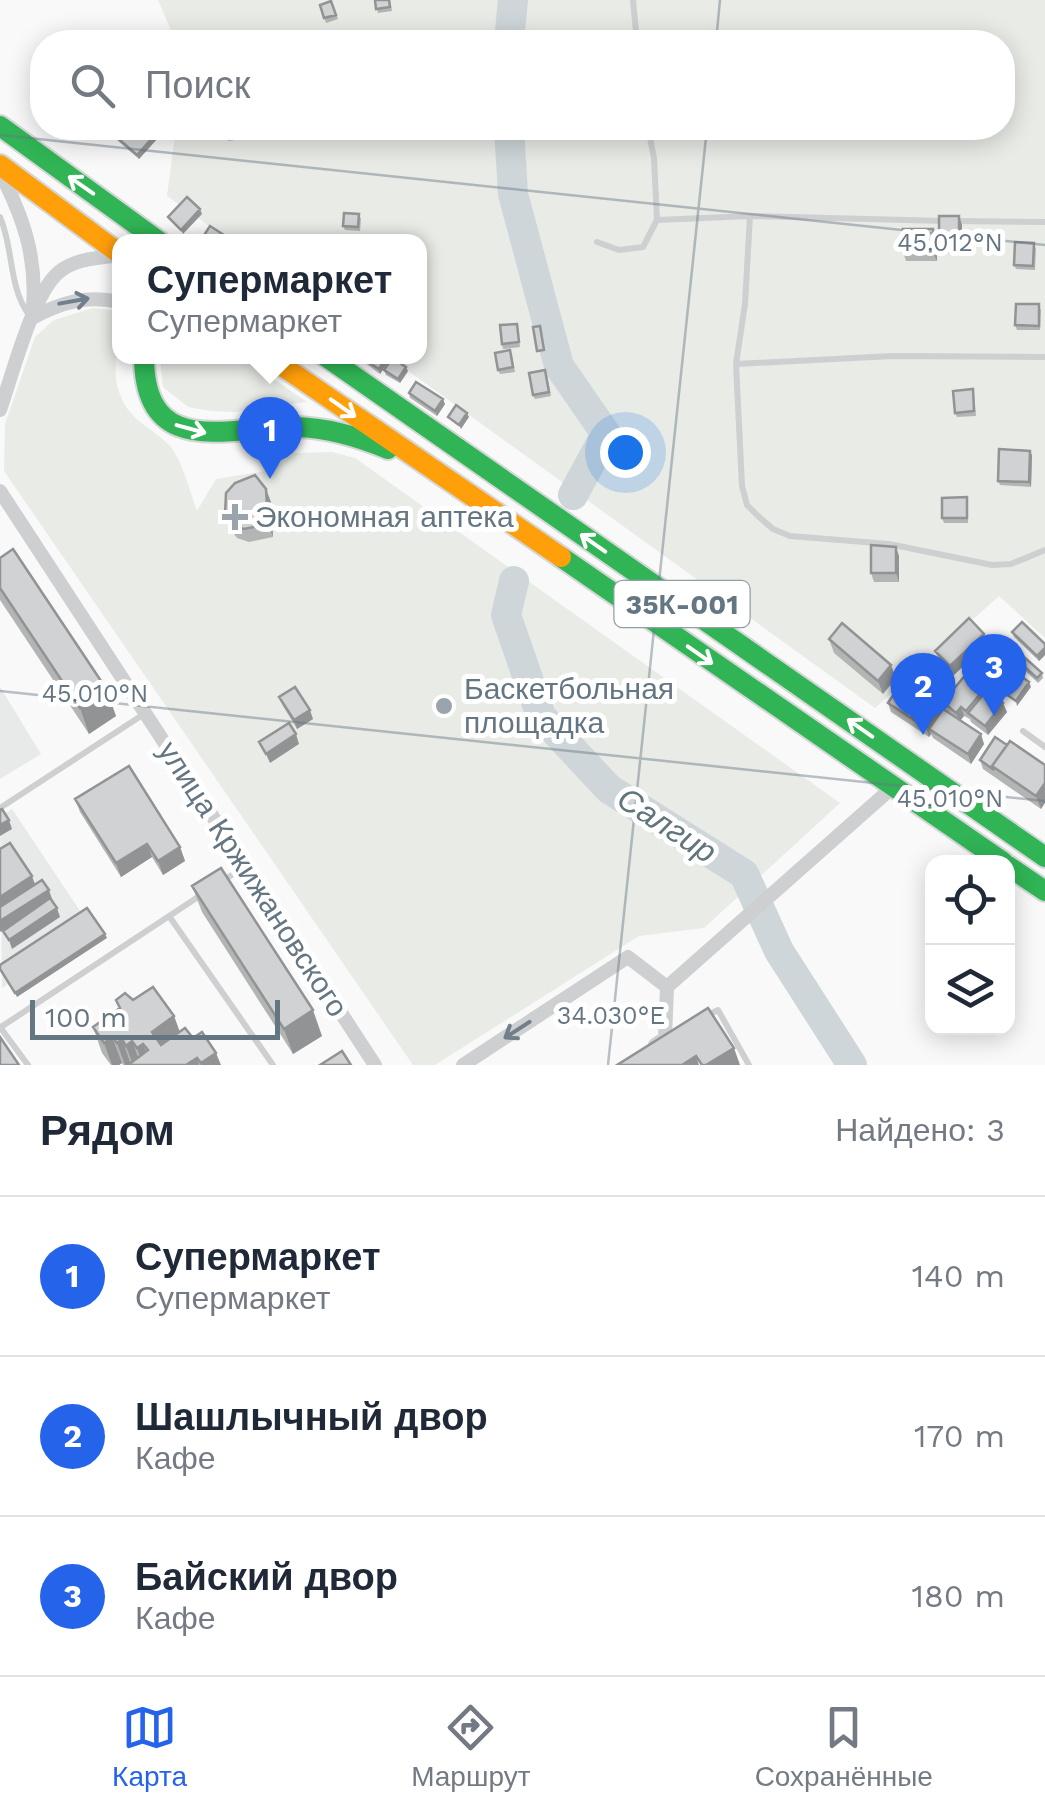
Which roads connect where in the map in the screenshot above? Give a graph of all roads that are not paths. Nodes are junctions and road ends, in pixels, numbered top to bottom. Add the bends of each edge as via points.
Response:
1 (633, 0) edge
2 (636, 30) edge
3 (0, 126) edge
4 (650, 140) edge
5 (0, 168) edge
6 (750, 216) junction
7 (0, 218) edge
8 (657, 220) junction
9 (1045, 222) edge
10 (149, 234) edge
11 (596, 242) dead end
12 (112, 248) edge
13 (112, 255) edge
14 (112, 301) edge
15 (32, 318) junction
16 (1045, 358) edge
17 (144, 364) edge
18 (280, 364) edge
19 (335, 364) edge
20 (736, 364) junction
21 (0, 410) edge
22 (418, 460) junction
23 (0, 491) edge
24 (1045, 550) edge
25 (144, 714) junction
26 (1022, 732) dead end
27 (1045, 747) edge
28 (893, 787) junction
29 (0, 808) edge
30 (992, 855) edge
31 (1045, 856) edge
32 (246, 866) junction
33 (1015, 871) edge
34 (1045, 891) edge
35 (170, 916) junction
36 (667, 986) junction
37 (700, 1020) edge
38 (1, 1027) edge
39 (683, 1029) edge
40 (665, 1038) junction
41 (635, 1056) edge
42 (28, 1065) edge
43 (273, 1065) edge
44 (375, 1065) edge
45 (463, 1065) edge
46 (750, 1065) edge

1 - 2 lane
10 -> 3 main road
4 - 8 lane
5 - 12 main road
5 - 15 street via 30,243
6 - 8 lane
6 - 9 lane
6 - 20 lane
7 - 15 lane via 18,299
8 - 11 lane via 643,246 619,250
13 - 15 street via 59,272
15 -> 14 street via 82,298
15 - 21 street
16 - 20 lane
17 -> 22 main road via 148,398 177,426 221,434 321,428
18 -> 22 main road, 35К-001
31 -> 19 main road, 35К-001
20 - 24 lane via 742,486 748,505 774,529 992,565
22 -> 28 main road, 35К-001
23 - 25 street, улица Кржижановского via 29,552
25 - 29 lane
25 - 32 street, улица Кржижановского
26 - 27 lane
28 - 30 main road, 35К-001
28 - 36 street
32 - 35 lane
32 - 44 street, улица Кржижановского
33 - 34 main road, 35К-001
35 - 38 lane
35 - 43 lane
36 - 40 street
36 -> 45 street via 628,958
37 - 46 lane via 718,1010
38 - 42 lane
39 - 40 lane
40 - 41 street

